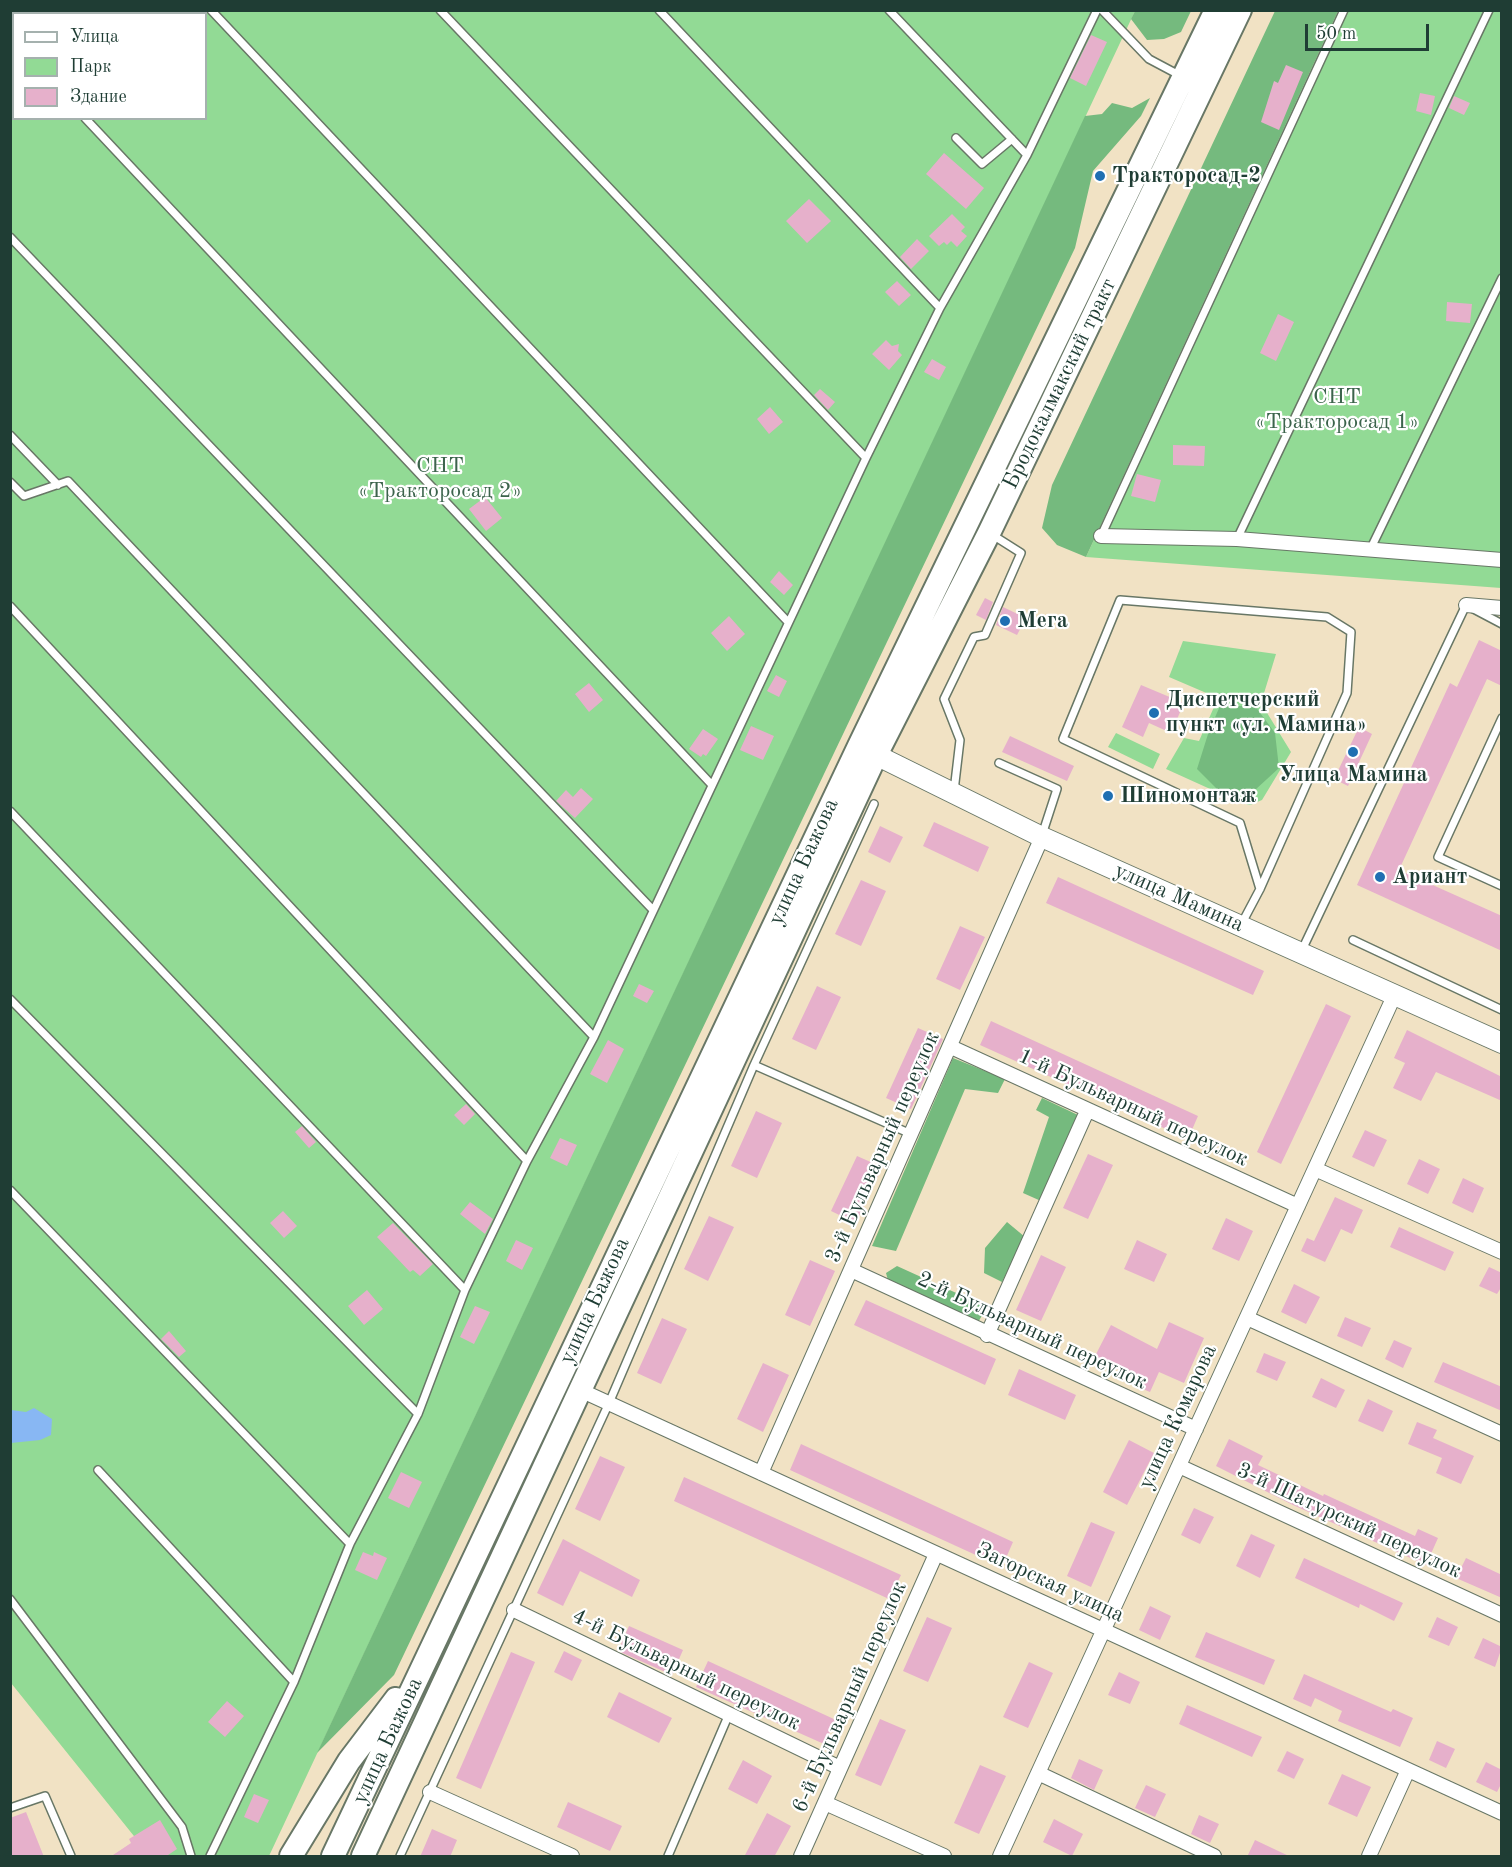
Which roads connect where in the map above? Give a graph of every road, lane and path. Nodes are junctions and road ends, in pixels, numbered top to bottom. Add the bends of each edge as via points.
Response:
1 (211, 10) edge
2 (440, 10) edge
3 (659, 10) edge
4 (889, 10) edge
5 (1097, 10) edge
6 (1102, 10) edge
7 (1216, 10) edge
8 (1239, 10) edge
9 (1344, 10) edge
10 (1489, 10) edge
11 (1183, 77) junction
12 (87, 120) edge
13 (956, 138) dead end
14 (1012, 139) junction
15 (1027, 155) junction
16 (10, 237) edge
17 (1502, 278) edge
18 (940, 308) junction
19 (10, 435) edge
20 (866, 458) junction
21 (10, 482) edge
22 (58, 485) junction
23 (989, 533) junction
24 (1101, 536) joint
25 (1237, 539) junction
26 (1370, 550) junction
27 (1502, 560) edge
28 (1466, 605) junction
29 (10, 606) edge
30 (1502, 608) edge
31 (788, 622) junction
32 (1502, 624) edge
33 (1502, 718) edge
34 (867, 751) junction
35 (999, 762) dead end
36 (712, 784) junction
37 (954, 793) junction
38 (874, 804) dead end
39 (10, 811) edge
40 (1042, 837) junction
41 (1502, 886) edge
42 (1260, 889) junction
43 (653, 910) junction
44 (1241, 926) junction
45 (1353, 940) dead end
46 (1301, 952) junction
47 (1395, 994) junction
48 (10, 999) edge
49 (1502, 1010) edge
50 (594, 1037) junction
51 (1502, 1043) edge
52 (951, 1047) junction
53 (754, 1065) junction
54 (1087, 1111) junction
55 (913, 1134) junction
56 (527, 1161) junction
57 (1315, 1169) junction
58 (10, 1190) edge
59 (1298, 1206) junction
60 (1502, 1252) edge
61 (851, 1270) junction
62 (465, 1290) junction
63 (1246, 1318) junction
64 (987, 1335) junction
65 (580, 1390) junction
66 (609, 1403) junction
67 (418, 1414) junction
68 (1196, 1429) junction
69 (1502, 1434) edge
70 (1179, 1466) junction
71 (98, 1470) dead end
72 (761, 1473) junction
73 (350, 1544) junction
74 (936, 1554) junction
75 (10, 1599) edge
76 (514, 1610) junction
77 (1502, 1615) edge
78 (1104, 1630) junction
79 (430, 1651) junction
80 (294, 1682) junction
81 (729, 1714) junction
82 (840, 1768) junction
83 (1408, 1770) junction
84 (1038, 1773) junction
85 (430, 1792) junction
86 (825, 1803) junction
87 (10, 1808) edge
88 (1502, 1813) edge
89 (71, 1857) edge
90 (191, 1857) edge
91 (210, 1857) edge
92 (291, 1857) edge
93 (333, 1857) edge
94 (363, 1857) edge
95 (400, 1857) edge
96 (572, 1857) edge
97 (668, 1857) edge
98 (801, 1857) edge
99 (944, 1857) edge
100 (1000, 1857) edge
101 (1214, 1857) edge
102 (1369, 1857) edge

1 - 31 lane
2 - 20 lane
3 - 18 lane
4 - 14 lane
5 - 15 lane
6 - 11 lane via 1149,59
7 - 11 main road, Бродокалмакский тракт
8 - 23 main road, Бродокалмакский тракт
9 - 24 lane
10 - 25 lane
11 - 34 main road, Бродокалмакский тракт
12 - 36 lane
13 - 14 lane via 982,164
14 - 15 lane
15 - 18 lane
16 - 43 lane
17 - 26 lane
18 - 20 lane
19 - 22 lane
20 - 31 lane
21 - 22 lane via 24,496
22 - 50 lane via 68,481
23 - 34 main road, Бродокалмакский тракт
23 - 37 lane via 1022,553 985,635 974,637 944,699 960,740
24 - 25 street
25 - 26 street
26 - 27 street
28 - 30 street
28 - 32 lane
28 - 46 lane
29 - 56 lane
31 - 36 lane
33 - 41 lane via 1438,857
34 - 37 main road, улица Мамина
34 - 65 main road, улица Бажова
34 - 79 main road, улица Бажова
35 - 40 lane via 1057,789
36 - 43 lane
37 - 40 main road, улица Мамина
38 - 53 lane
39 - 62 lane
40 - 44 main road, улица Мамина
40 - 52 street, 3-й Бульварный переулок
42 - 42 lane via 1347,693 1351,632 1327,617 1120,600 1063,739 1240,823
42 - 44 lane
43 - 50 lane
44 - 46 main road, улица Мамина
45 - 49 lane
46 - 47 main road, улица Мамина
47 - 51 main road, улица Мамина
47 - 57 street, улица Комарова
48 - 67 lane
50 - 56 lane
52 - 54 street, 1-й Бульварный переулок
52 - 55 street, 3-й Бульварный переулок
53 - 55 lane
53 - 66 lane
54 - 59 street, 1-й Бульварный переулок
54 - 64 street
55 - 61 street, 3-й Бульварный переулок
56 - 62 lane
57 - 59 street, улица Комарова
57 - 60 street
58 - 73 lane
59 - 63 street, улица Комарова
61 - 64 street, 2-й Бульварный переулок
61 - 72 street, 3-й Бульварный переулок
62 - 67 lane
63 - 68 street, улица Комарова
63 - 69 street
64 - 68 street, 2-й Бульварный переулок
65 - 66 street, Загорская улица
65 - 94 main road, улица Бажова
66 - 72 street, Загорская улица
66 - 76 lane
67 - 73 lane
68 - 70 street, улица Комарова
70 - 77 street, 3-й Шатурский переулок
70 - 78 street, улица Комарова
71 - 80 lane
72 - 74 street, Загорская улица
73 - 80 lane
74 - 78 street, Загорская улица
74 - 82 street, 6-й Бульварный переулок
75 - 90 lane via 182,1827
76 - 81 street, 4-й Бульварный переулок
76 - 85 lane
78 - 83 street, Загорская улица
78 - 84 street, улица Комарова
79 - 92 main road via 350,1761
79 - 93 main road, улица Бажова
80 - 91 lane
81 - 82 street, 4-й Бульварный переулок
81 - 97 lane
82 - 86 street, 6-й Бульварный переулок
83 - 88 street, Загорская улица
83 - 102 street
84 - 100 street, улица Комарова
84 - 101 street
85 - 95 lane
85 - 96 street
86 - 98 street, 6-й Бульварный переулок
86 - 99 street
87 - 89 lane via 45,1796

